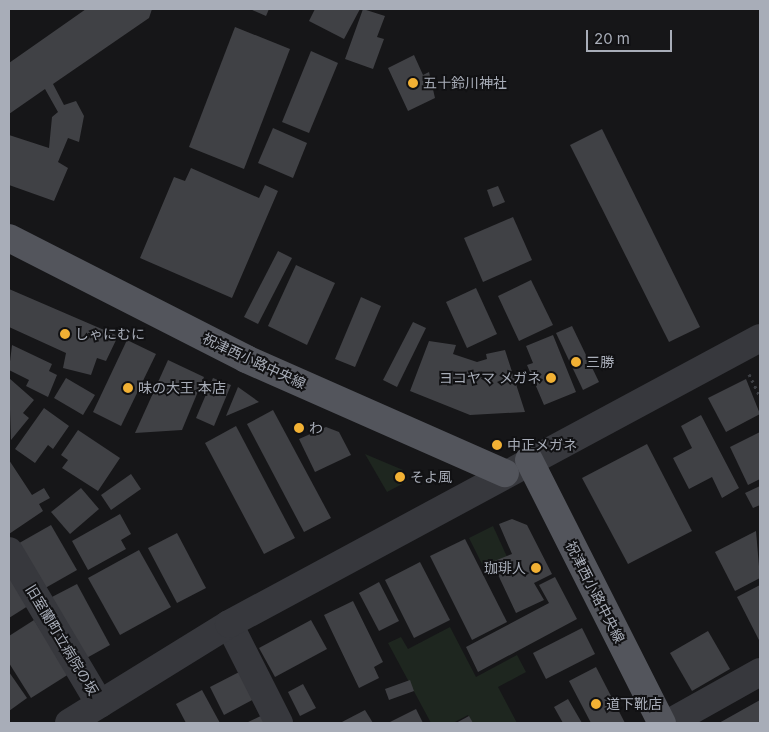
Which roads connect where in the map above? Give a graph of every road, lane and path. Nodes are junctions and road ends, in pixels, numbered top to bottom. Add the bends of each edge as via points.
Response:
1 (9, 238) edge
2 (760, 338) edge
3 (517, 467) junction
4 (9, 551) edge
5 (230, 624) junction
6 (760, 672) edge
7 (100, 704) junction
8 (68, 723) edge
9 (279, 723) edge
10 (662, 723) edge
11 (670, 723) edge

1 - 3 main road, 祝津西小路中央線 via 246,359
2 - 3 street
3 - 5 street
3 - 10 main road, 祝津西小路中央線
4 - 7 street, 旧室蘭町立病院の坂
5 - 7 street
5 - 9 street
6 - 11 street
7 - 8 street

